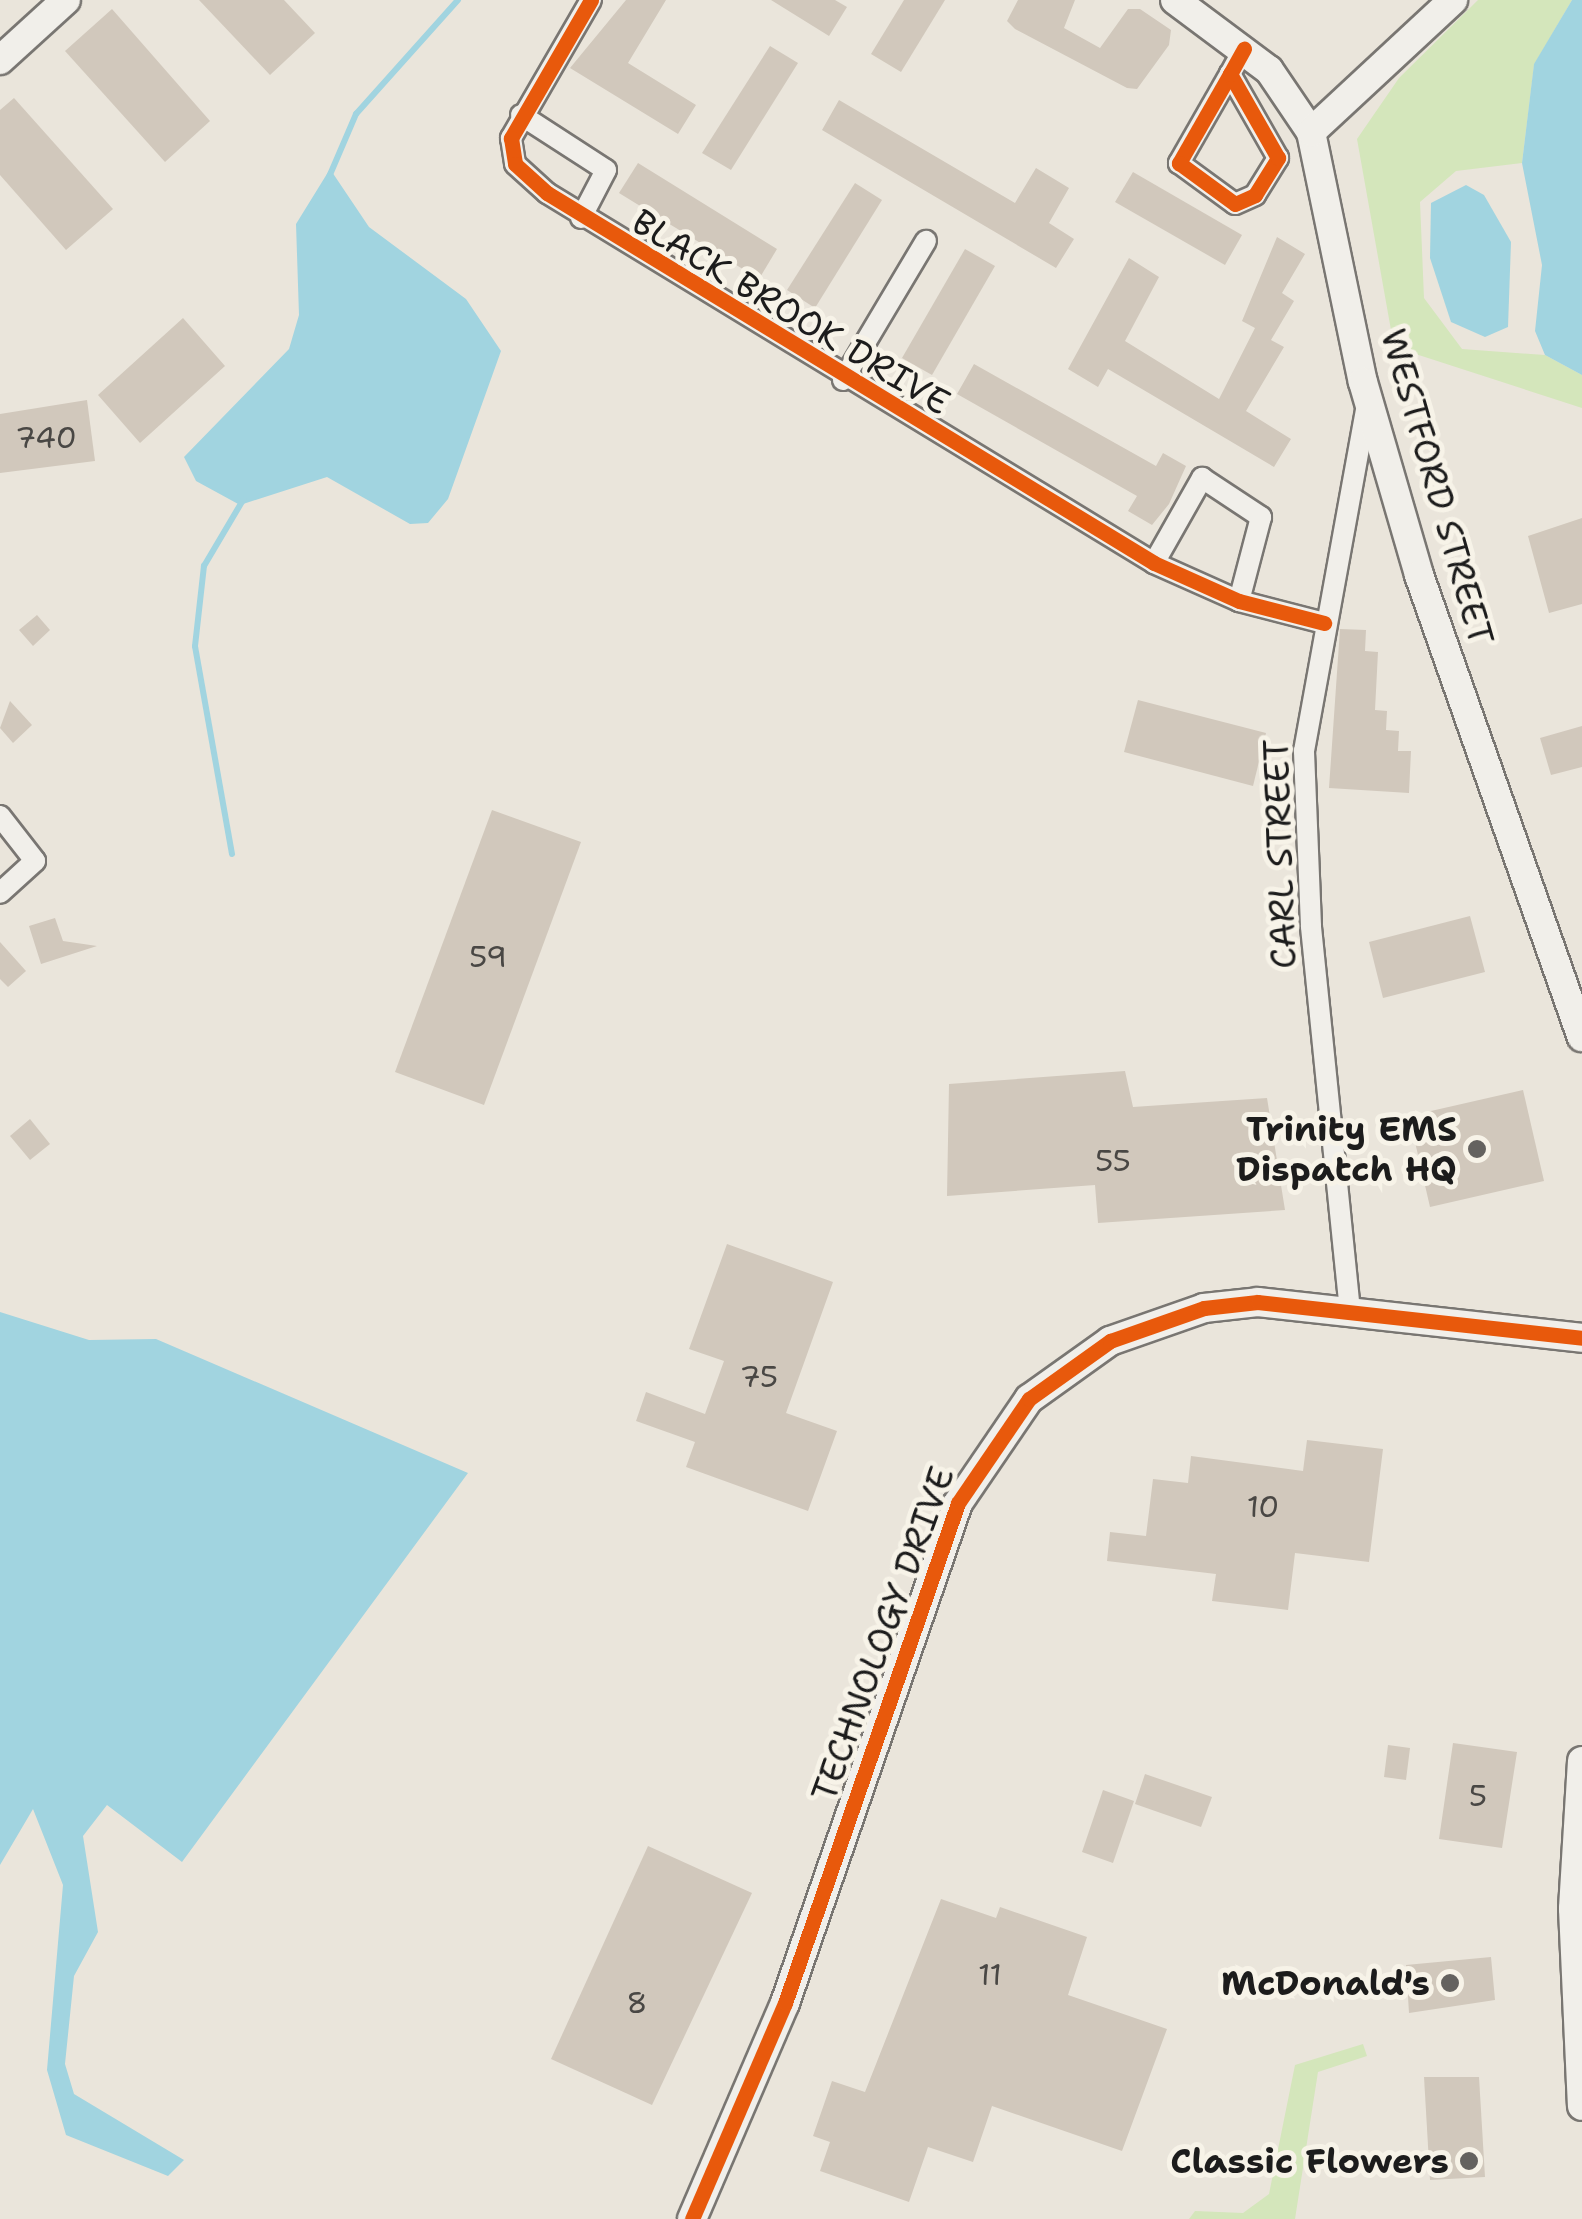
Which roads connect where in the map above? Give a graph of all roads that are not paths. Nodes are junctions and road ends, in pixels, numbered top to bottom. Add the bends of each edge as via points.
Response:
1 (66, 0) edge
2 (591, 0) edge
3 (1175, 0) edge
4 (1452, 0) edge
5 (1244, 49) junction
6 (0, 60) edge
7 (1230, 74) junction
8 (521, 115) junction
9 (1312, 132) junction
10 (582, 218) junction
11 (926, 241) dead end
12 (843, 380) junction
13 (1368, 398) junction
14 (1154, 563) junction
15 (1238, 601) junction
16 (1324, 622) junction
17 (0, 816) edge
18 (0, 893) edge
19 (1582, 1038) edge
20 (1350, 1311) junction
21 (1582, 1338) edge
22 (1582, 1761) edge
23 (1579, 1839) edge
24 (1578, 1900) edge
25 (1582, 2106) edge
26 (692, 2219) edge

1 - 6 main road
2 - 8 street, BLACK BROOK DRIVE
3 - 5 main road
4 - 9 main road
5 - 7 street
5 - 9 main road
7 - 7 street via 1179,163 1235,204 1255,195 1278,158
8 - 10 street, BLACK BROOK DRIVE via 511,138 514,164
8 - 10 street via 606,170
9 - 13 main road, WESTFORD STREET
10 - 12 street, BLACK BROOK DRIVE
11 - 12 street
12 - 14 street, BLACK BROOK DRIVE
13 - 16 street, CARL STREET
13 - 19 main road, WESTFORD STREET via 1473,742
14 - 15 street, BLACK BROOK DRIVE
14 - 15 street via 1202,478 1261,518
15 - 16 street, BLACK BROOK DRIVE
16 - 20 street, CARL STREET via 1304,751 1305,808
17 - 18 street via 36,861
20 - 21 main road, TECHNOLOGY DRIVE
20 - 26 main road, TECHNOLOGY DRIVE via 1258,1302 1158,1320 1082,1356 1007,1420 958,1503 785,2003
22 - 23 main road
23 - 24 main road
24 - 25 main road

